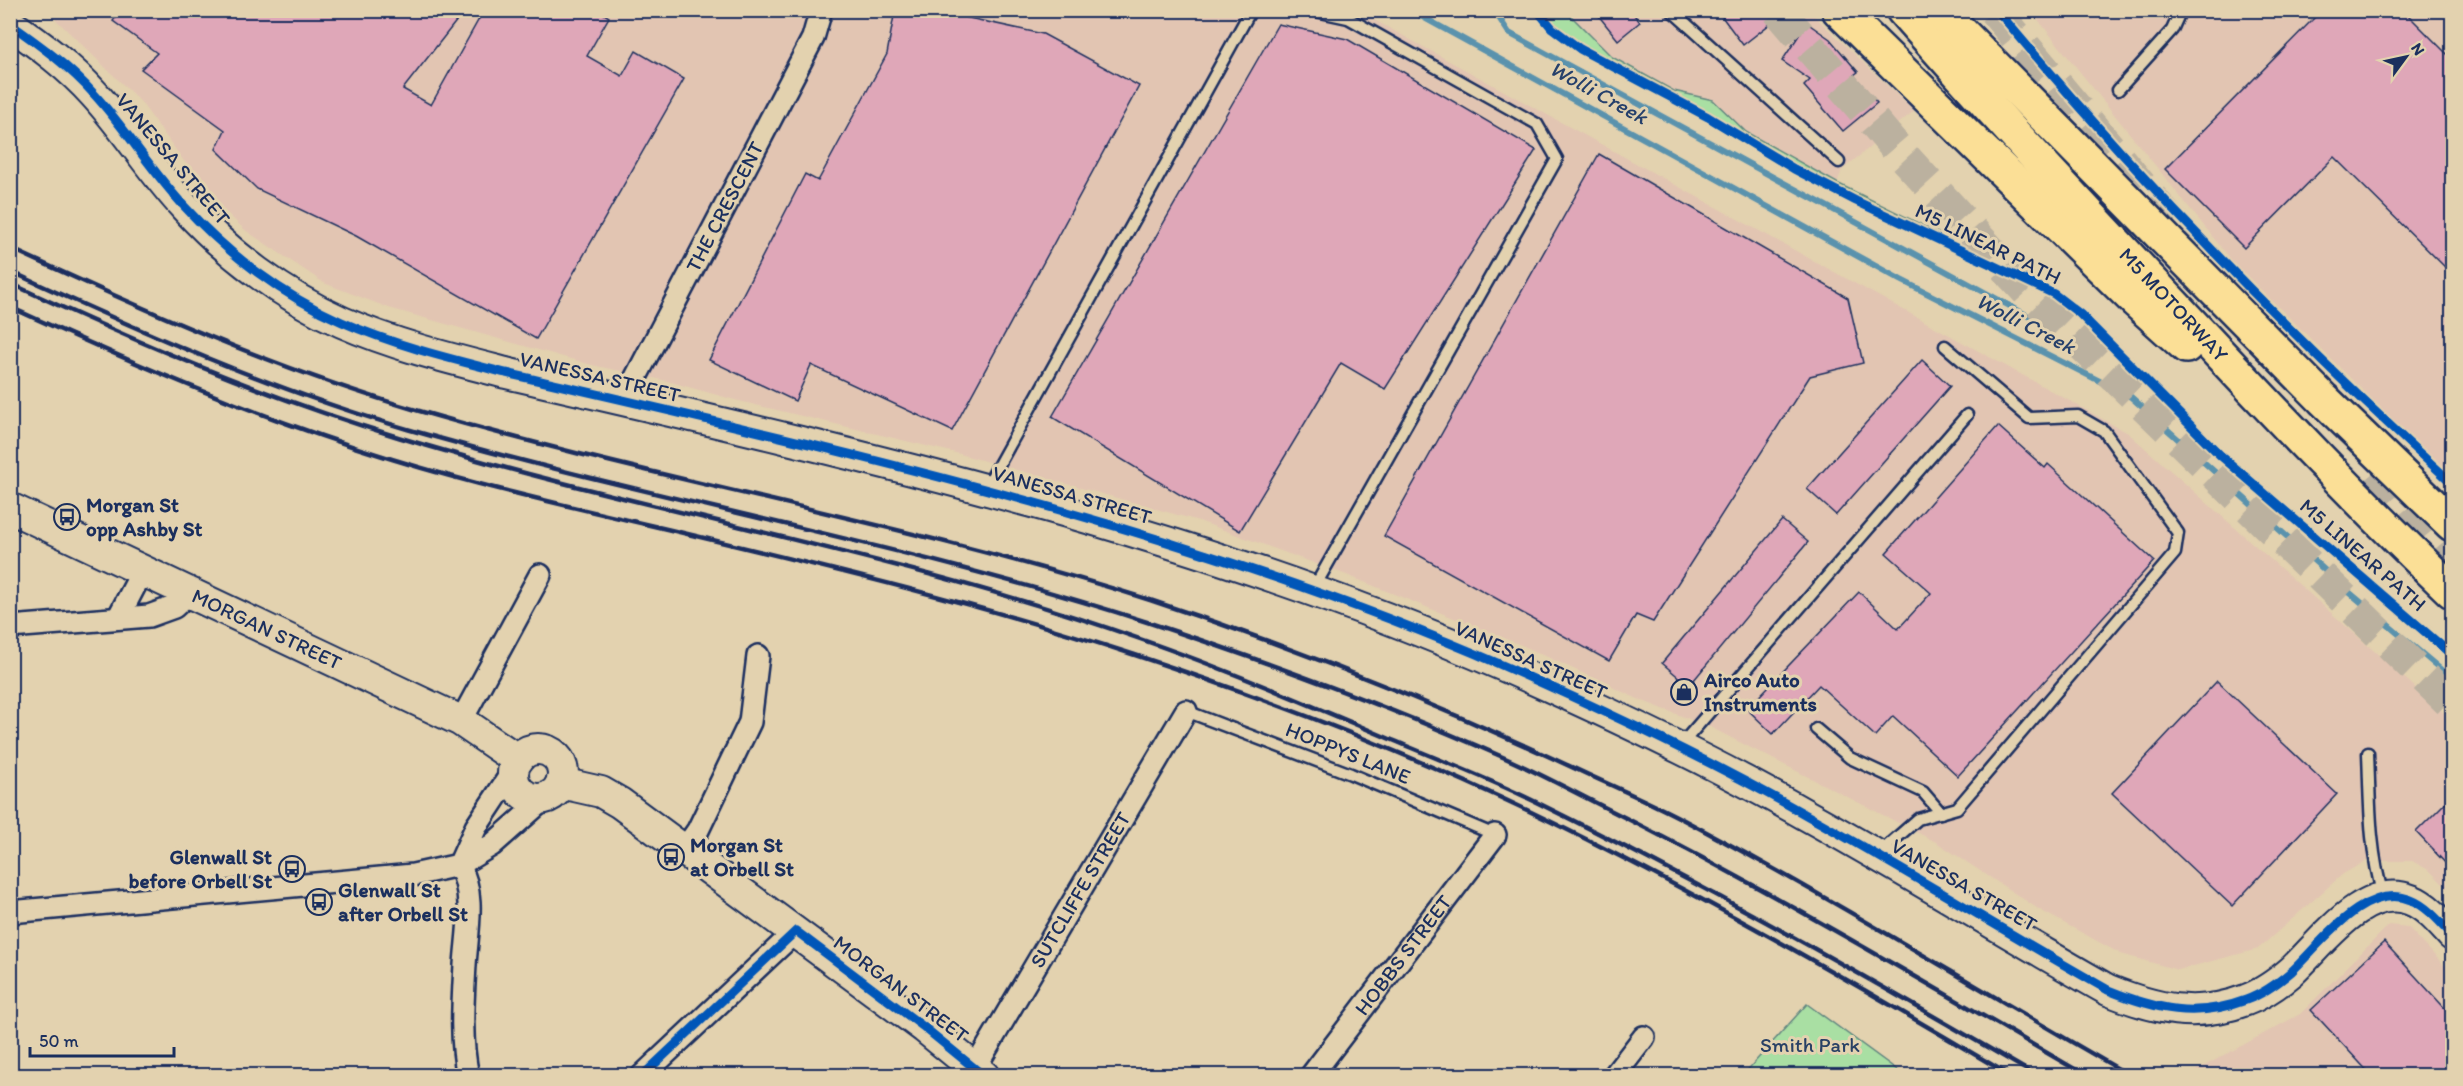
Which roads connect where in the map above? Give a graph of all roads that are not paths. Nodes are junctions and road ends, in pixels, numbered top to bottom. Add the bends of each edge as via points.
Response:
1 (821, 10) edge
2 (1251, 10) edge
3 (1311, 10) edge
4 (1671, 10) edge
5 (1839, 10) edge
6 (1903, 10) edge
7 (1939, 10) edge
8 (1963, 10) edge
9 (2181, 10) edge
10 (10, 24) edge
11 (2118, 90) dead end
12 (1839, 162) dead end
13 (2193, 266) junction
14 (1945, 346) dead end
15 (624, 400) junction
16 (1967, 415) dead end
17 (985, 489) junction
18 (10, 508) edge
19 (2372, 514) junction
20 (2452, 524) edge
21 (143, 570) junction
22 (540, 575) dead end
23 (1312, 591) junction
24 (2452, 591) edge
25 (190, 592) junction
26 (118, 618) junction
27 (10, 627) edge
28 (758, 656) dead end
29 (1186, 711) joint
30 (461, 721) junction
31 (1816, 729) dead end
32 (1679, 747) junction
33 (2368, 753) dead end
34 (516, 766) junction
35 (553, 791) junction
36 (1941, 813) junction
37 (1495, 835) joint
38 (684, 850) junction
39 (1877, 855) junction
40 (459, 865) junction
41 (2384, 898) junction
42 (10, 912) edge
43 (796, 932) junction
44 (2452, 935) edge
45 (1644, 1037) dead end
46 (977, 1073) edge
47 (468, 1076) edge
48 (642, 1076) edge
49 (1311, 1076) edge
50 (1614, 1076) edge

1 - 15 street, THE CRESCENT via 813,38
2 - 17 lane
3 - 23 lane via 1348,18 1537,124 1557,159
4 - 12 lane
5 - 19 highway via 2136,301
6 - 19 highway, M5 MOTORWAY via 2094,220
7 - 13 highway, M5 MOTORWAY
8 - 13 highway
9 - 11 lane via 2172,30
10 - 15 main road, VANESSA STREET via 52,55 93,93 184,206 225,248 272,283 341,322 390,339 507,373
13 - 20 highway, M5 MOTORWAY
14 - 36 lane via 2029,418 2078,416 2104,431 2178,533 2175,553 1957,808
15 - 17 main road, VANESSA STREET
16 - 32 lane
17 - 23 main road, VANESSA STREET via 1159,539
18 - 21 main road, MORGAN STREET
19 - 24 highway, M5 MOTORWAY
21 - 25 main road, MORGAN STREET
21 - 26 street
22 - 30 street
23 - 32 main road, VANESSA STREET via 1502,666
25 - 26 street via 174,608 149,616
25 - 30 main road, MORGAN STREET
26 - 27 street
28 - 38 street via 750,722 698,830
29 - 37 lane, HOPPYS LANE
29 - 46 street, SUTCLIFFE STREET
30 - 34 main road, MORGAN STREET
31 - 36 lane via 1850,758 1923,792
32 - 39 main road, VANESSA STREET
33 - 41 lane via 2372,836
34 - 35 main road via 518,788 524,794 530,798
34 - 35 main road via 527,751 552,753 564,774
34 - 40 street via 476,827
35 - 38 main road, MORGAN STREET via 601,792
35 - 40 street via 492,845
36 - 39 lane via 1918,819
37 - 49 street, HOBBS STREET
38 - 43 main road, MORGAN STREET
39 - 41 main road, VANESSA STREET via 2108,990 2156,1007 2183,1011 2234,1004 2258,995 2292,970 2346,917
40 - 42 street via 412,875
40 - 47 street via 466,878 469,899 463,1053
41 - 44 main road via 2411,900
43 - 46 main road, MORGAN STREET via 925,1028
43 - 48 street
45 - 50 street

